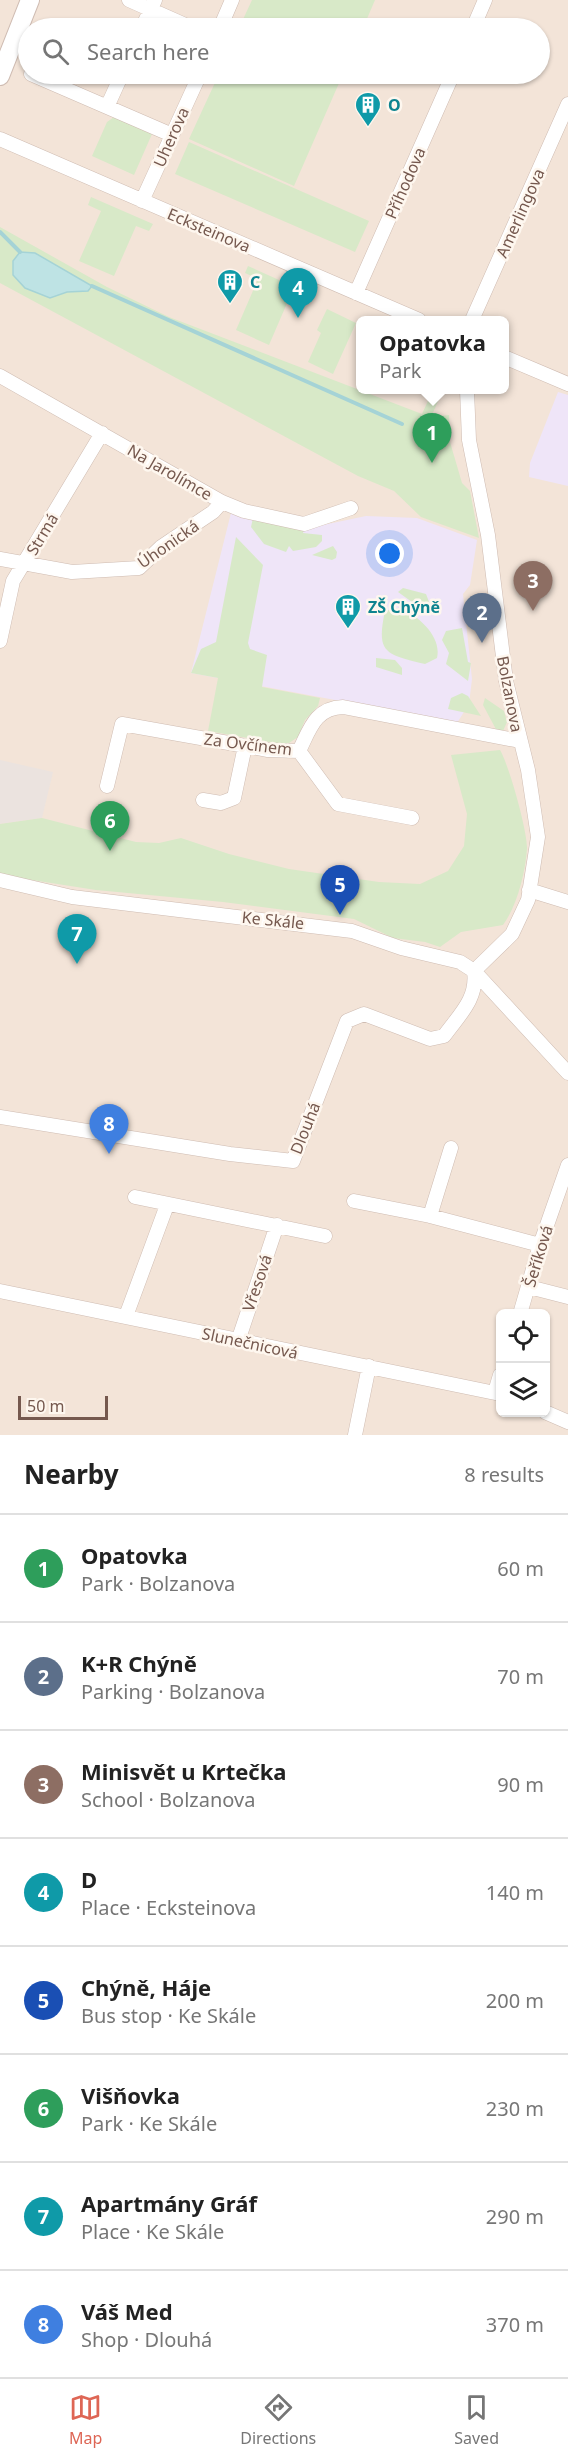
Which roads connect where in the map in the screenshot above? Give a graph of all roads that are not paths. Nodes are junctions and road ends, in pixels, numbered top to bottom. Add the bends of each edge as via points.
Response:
1 (30, 0) edge
2 (129, 0) edge
3 (232, 0) edge
4 (485, 0) edge
5 (152, 5) edge
6 (23, 18) edge
7 (175, 18) edge
8 (224, 18) edge
9 (477, 18) edge
10 (18, 30) edge
11 (0, 76) edge
12 (54, 84) edge
13 (117, 84) edge
14 (195, 84) edge
15 (449, 84) edge
16 (568, 105) edge
17 (107, 107) junction
18 (172, 135) junction
19 (0, 139) edge
20 (142, 201) junction
21 (356, 293) junction
22 (408, 316) edge
23 (474, 316) edge
24 (509, 359) edge
25 (0, 376) edge
26 (568, 384) edge
27 (467, 394) edge
28 (102, 433) junction
29 (222, 502) junction
30 (351, 508) dead end
31 (0, 559) edge
32 (23, 565) junction
33 (0, 641) edge
34 (520, 741) junction
35 (245, 746) junction
36 (299, 751) junction
37 (107, 786) dead end
38 (203, 800) dead end
39 (412, 818) dead end
40 (0, 880) edge
41 (530, 890) junction
42 (568, 902) edge
43 (474, 972) junction
44 (568, 1073) edge
45 (0, 1117) edge
46 (451, 1148) dead end
47 (568, 1165) edge
48 (135, 1197) dead end
49 (354, 1201) dead end
50 (167, 1205) junction
51 (430, 1216) junction
52 (277, 1226) junction
53 (325, 1236) dead end
54 (540, 1245) junction
55 (529, 1287) junction
56 (0, 1291) edge
57 (568, 1297) edge
58 (522, 1309) edge
59 (126, 1316) junction
60 (238, 1341) junction
61 (369, 1366) junction
62 (496, 1393) edge
63 (550, 1415) edge
64 (568, 1422) edge
65 (355, 1435) edge

1 - 6 street
2 - 5 street
3 - 8 street
4 - 9 street
5 - 7 street
10 - 11 street
12 - 17 street
13 - 17 street
14 - 18 street, Uherova
15 - 21 street, Příhodova
16 - 23 street, Amerlingova
17 - 18 street
18 - 20 street, Uherova
19 - 20 street, Ecksteinova
20 - 21 street, Ecksteinova
21 - 22 street, Ecksteinova
24 - 26 street
25 - 28 street, Na Jarolímce
27 - 34 street, Bolzanova via 469,440 490,542 506,681
28 - 29 street, Na Jarolímce
28 - 32 street, Strmá
29 - 30 street, Na Jarolímce via 304,524
29 - 32 street, Úhonická via 138,567 72,572
31 - 32 street, Úhonická
32 - 33 street, Strmá via 13,581
34 - 36 street, Za Ovčínem via 332,707 319,713
34 - 41 street, Bolzanova via 538,837
35 - 36 street, Za Ovčínem
35 - 37 street, Za Ovčínem via 122,724
35 - 38 street via 234,798 221,803
36 - 39 street via 338,804
40 - 43 street, Ke Skále via 83,898 352,931 460,962
41 - 42 street
41 - 43 street, Bolzanova via 512,934
43 - 44 street, Ke Skále
43 - 45 street, Dlouhá via 474,996 444,1036 430,1039 364,1014 347,1021 293,1161
46 - 51 street
47 - 54 street, Šeříková
48 - 50 street
49 - 51 street
50 - 52 street
50 - 59 street
51 - 54 street
52 - 53 street
52 - 60 street, Vřesová
54 - 55 street, Šeříková
55 - 57 street
55 - 58 street, Šeříková
56 - 59 street, Slunečnicová
59 - 60 street, Slunečnicová
60 - 61 street, Slunečnicová
61 - 62 street, Slunečnicová
61 - 65 street
63 - 64 street

